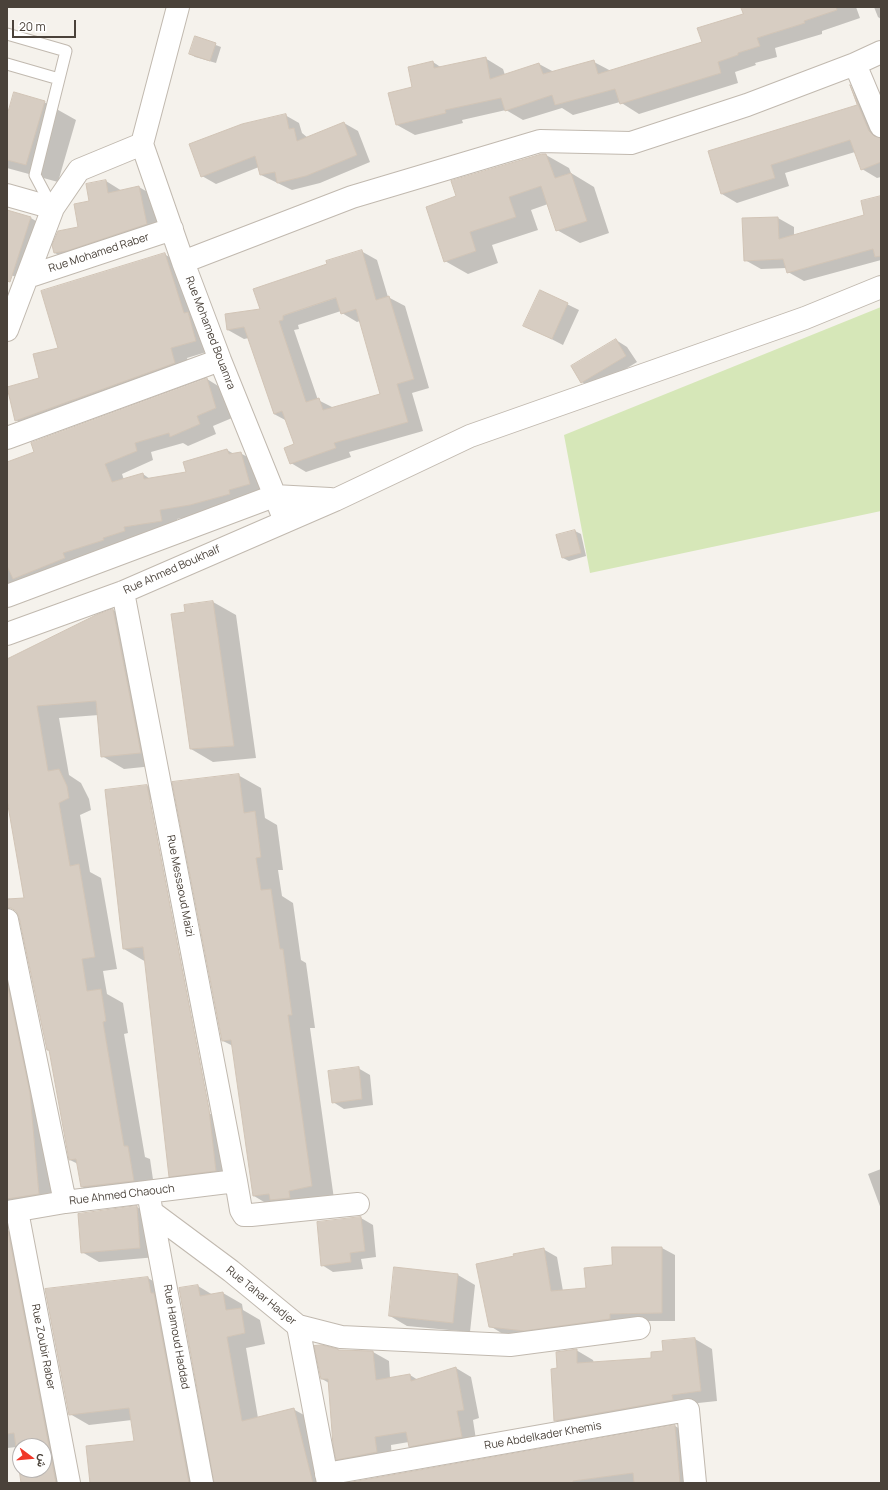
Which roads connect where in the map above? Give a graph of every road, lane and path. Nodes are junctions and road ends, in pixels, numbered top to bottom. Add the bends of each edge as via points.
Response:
1 (178, 7) edge
2 (7, 34) edge
3 (881, 52) edge
4 (7, 64) edge
5 (855, 64) junction
6 (59, 79) junction
7 (881, 126) edge
8 (142, 144) junction
9 (7, 195) edge
10 (53, 208) junction
11 (172, 229) junction
12 (183, 262) junction
13 (27, 277) junction
14 (881, 287) edge
15 (7, 330) edge
16 (220, 360) junction
17 (7, 438) edge
18 (274, 496) junction
19 (335, 500) junction
20 (285, 521) junction
21 (123, 592) junction
22 (7, 596) edge
23 (7, 634) edge
24 (7, 920) edge
25 (236, 1181) junction
26 (65, 1202) junction
27 (150, 1203) junction
28 (358, 1204) dead end
29 (12, 1211) edge
30 (298, 1326) junction
31 (639, 1328) dead end
32 (327, 1479) edge
33 (69, 1483) edge
34 (202, 1483) edge
35 (695, 1483) edge

1 - 8 street
2 - 6 lane via 66,51
3 - 5 street
4 - 6 lane
5 - 7 street
5 - 12 street via 747,105 631,144 540,141 352,197
6 - 10 lane via 35,175
8 - 10 street via 79,170
8 - 11 street, Rue Mohamed Bouamra
9 - 10 street
10 - 13 street
11 - 12 street, Rue Mohamed Bouamra
11 - 13 street, Rue Mohamed Raber
12 - 16 street, Rue Mohamed Bouamra
13 - 15 street
14 - 19 street, Rue Ahmed Boukhalf via 805,318 470,436
16 - 17 street
16 - 18 street, Rue Mohamed Bouamra
18 - 19 street
18 - 20 street, Rue Mohamed Bouamra
18 - 22 street
19 - 20 street, Rue Ahmed Boukhalf
20 - 21 street, Rue Ahmed Boukhalf
21 - 23 street, Rue Ahmed Boukhalf
21 - 25 street, Rue Messaoud Maizi
24 - 26 street
25 - 27 street, Rue Ahmed Chaouch
25 - 28 street, Rue Messaoud Maizi via 244,1215
26 - 27 street, Rue Ahmed Chaouch
26 - 29 street, Rue Ahmed Chaouch
27 - 30 street, Rue Tahar Hadjer
27 - 34 street, Rue Hamoud Haddad
29 - 33 street, Rue Zoubir Raber
30 - 31 street via 340,1337 510,1345
30 - 32 street, Rue Tahar Hadjer
32 - 35 street, Rue Abdelkader Khemis via 688,1410

